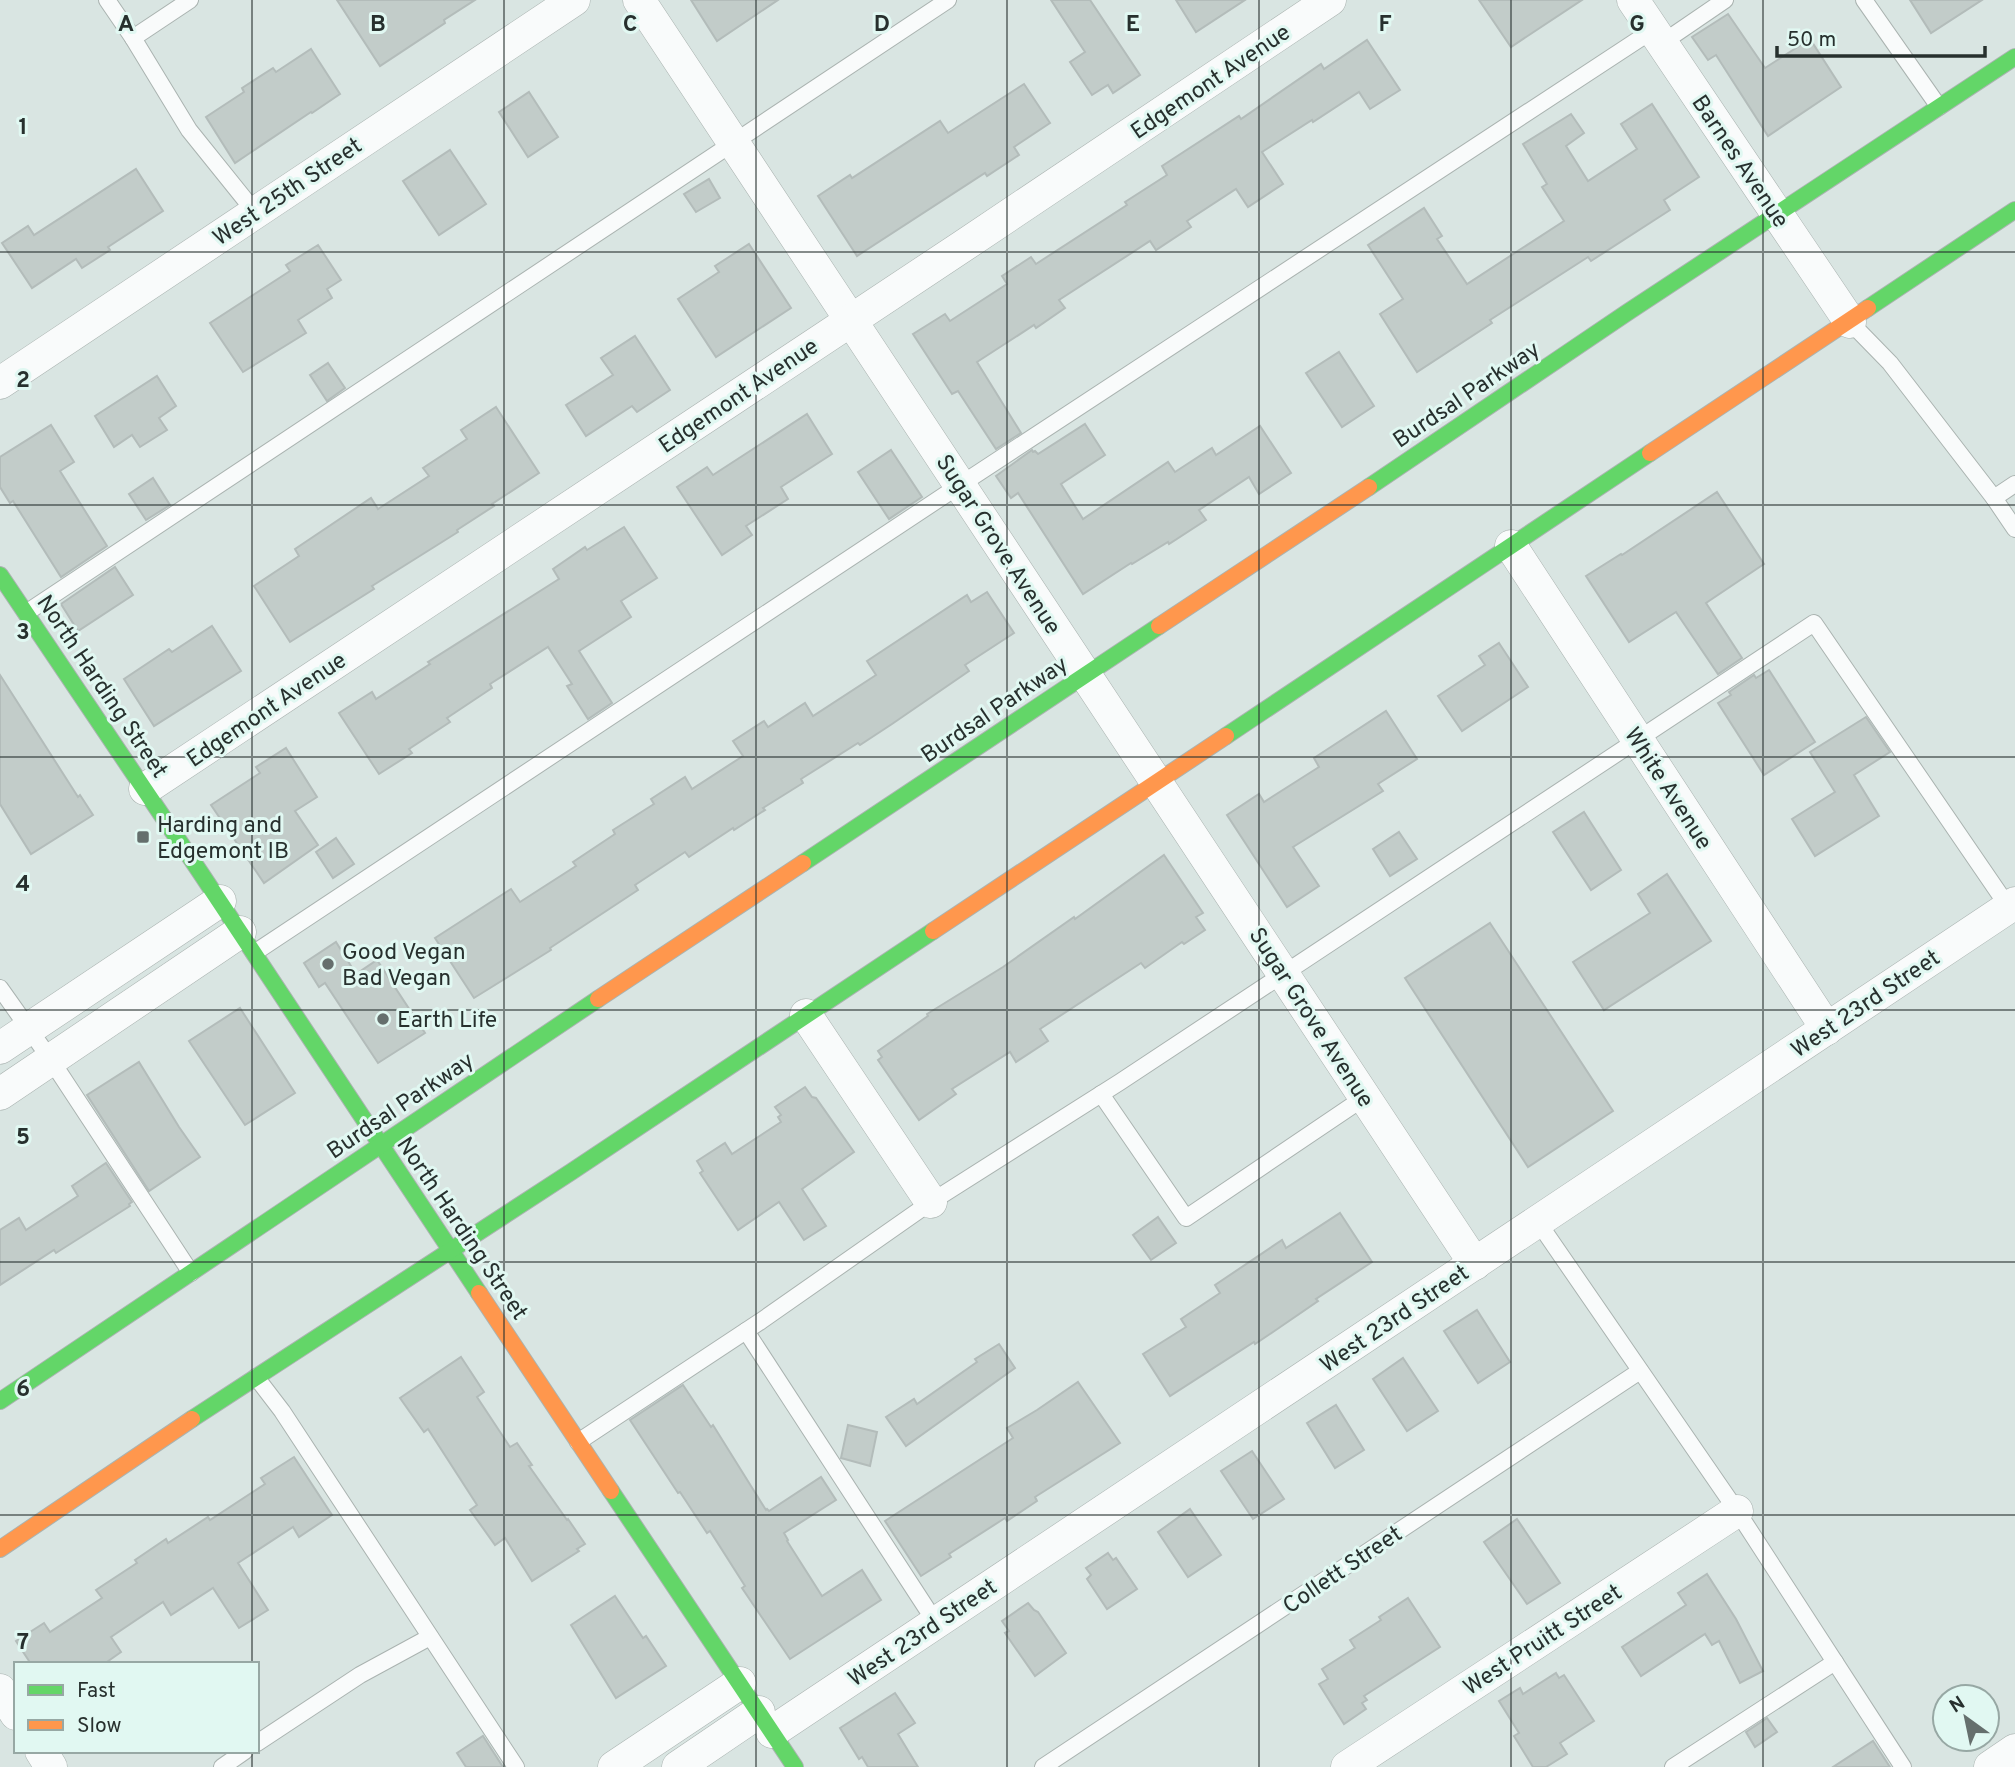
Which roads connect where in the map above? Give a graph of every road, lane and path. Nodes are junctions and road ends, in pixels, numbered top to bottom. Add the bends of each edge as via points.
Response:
1 (107, 0) edge
2 (190, 0) edge
3 (574, 0) edge
4 (639, 0) edge
5 (948, 0) edge
6 (1330, 0) edge
7 (1633, 0) edge
8 (1725, 0) edge
9 (1864, 0) edge
10 (1658, 36) junction
11 (133, 38) junction
12 (2015, 57) edge
13 (1940, 107) junction
14 (733, 142) junction
15 (2015, 210) edge
16 (254, 212) junction
17 (1777, 214) junction
18 (851, 320) junction
19 (1850, 322) junction
20 (0, 383) edge
21 (960, 485) junction
22 (2015, 485) edge
23 (1994, 498) junction
24 (2015, 529) edge
25 (1511, 546) junction
26 (0, 575) edge
27 (26, 613) junction
28 (1086, 675) junction
29 (1638, 740) junction
30 (1157, 783) junction
31 (145, 789) junction
32 (220, 901) junction
33 (2012, 905) edge
34 (247, 943) junction
35 (1283, 974) junction
36 (0, 988) edge
37 (806, 1015) junction
38 (29, 1029) junction
39 (1827, 1029) junction
40 (0, 1048) edge
41 (51, 1060) junction
42 (0, 1094) edge
43 (1101, 1094) junction
44 (1365, 1097) junction
45 (380, 1145) junction
46 (931, 1202) junction
47 (1538, 1222) junction
48 (450, 1250) junction
49 (1475, 1264) junction
50 (191, 1273) junction
51 (746, 1331) junction
52 (1640, 1371) junction
53 (256, 1377) junction
54 (0, 1401) edge
55 (578, 1442) junction
56 (1737, 1511) junction
57 (0, 1549) edge
58 (936, 1623) junction
59 (430, 1636) junction
60 (1835, 1662) junction
61 (740, 1683) junction
62 (0, 1690) edge
63 (14, 1711) edge
64 (766, 1722) junction
65 (259, 1742) edge
66 (2015, 1750) edge
67 (242, 1753) edge
68 (222, 1767) edge
69 (516, 1767) edge
70 (614, 1767) edge
71 (678, 1767) edge
72 (795, 1767) edge
73 (1043, 1767) edge
74 (1347, 1767) edge
75 (1674, 1767) edge
76 (1903, 1767) edge
77 (1990, 1767) edge

1 - 11 lane
2 - 11 lane
3 - 16 street, West 25th Street
4 - 14 street, Sugar Grove Avenue
5 - 14 lane
6 - 18 street, Edgemont Avenue
7 - 10 street, Barnes Avenue
8 - 10 lane
9 - 13 lane
10 - 17 street, Barnes Avenue
10 - 21 lane
11 - 16 lane via 189,130
12 - 13 street, Burdsal Parkway
13 - 17 street, Burdsal Parkway
14 - 18 street, Sugar Grove Avenue
14 - 27 lane
15 - 19 street
16 - 20 street, West 25th Street
17 - 19 street, Barnes Avenue
17 - 28 street, Burdsal Parkway
18 - 21 street, Sugar Grove Avenue
18 - 31 street, Edgemont Avenue
19 - 23 lane via 1891,363
19 - 25 street
21 - 28 street, Sugar Grove Avenue
21 - 34 lane
22 - 23 lane
23 - 24 lane
25 - 29 street, White Avenue
25 - 30 street
26 - 27 street, North Harding Street
27 - 31 street, North Harding Street
28 - 30 street, Sugar Grove Avenue
28 - 45 street, Burdsal Parkway
29 - 33 lane via 1814,623
29 - 35 lane
29 - 39 street, White Avenue
30 - 35 street, Sugar Grove Avenue
30 - 37 street
31 - 32 street, North Harding Street
32 - 34 street, North Harding Street
32 - 38 street
33 - 39 street, West 23rd Street
34 - 41 street
34 - 45 street, North Harding Street
35 - 43 lane
35 - 44 street, Sugar Grove Avenue
36 - 38 lane
37 - 46 street
37 - 48 street
38 - 40 street
38 - 41 lane
39 - 47 street, West 23rd Street
41 - 42 street
41 - 50 lane
43 - 44 lane via 1186,1218
43 - 46 lane
44 - 49 street, Sugar Grove Avenue
45 - 48 street, North Harding Street
45 - 50 street, Burdsal Parkway
46 - 51 lane
47 - 49 street, West 23rd Street
47 - 52 lane
48 - 53 street
48 - 55 street, North Harding Street
49 - 58 street, West 23rd Street
50 - 54 street, Burdsal Parkway
51 - 55 lane
51 - 58 lane
52 - 56 lane
52 - 73 lane, Collett Street
53 - 57 street
53 - 59 lane
55 - 61 street, North Harding Street
56 - 60 lane
56 - 74 street, West Pruitt Street
58 - 64 street, West 23rd Street
59 - 65 lane via 360,1675
59 - 69 lane
60 - 75 lane
60 - 76 lane
61 - 64 street, North Harding Street
61 - 70 street
62 - 63 street
64 - 71 street, West 23rd Street
64 - 72 street, North Harding Street
66 - 77 street
67 - 68 lane

